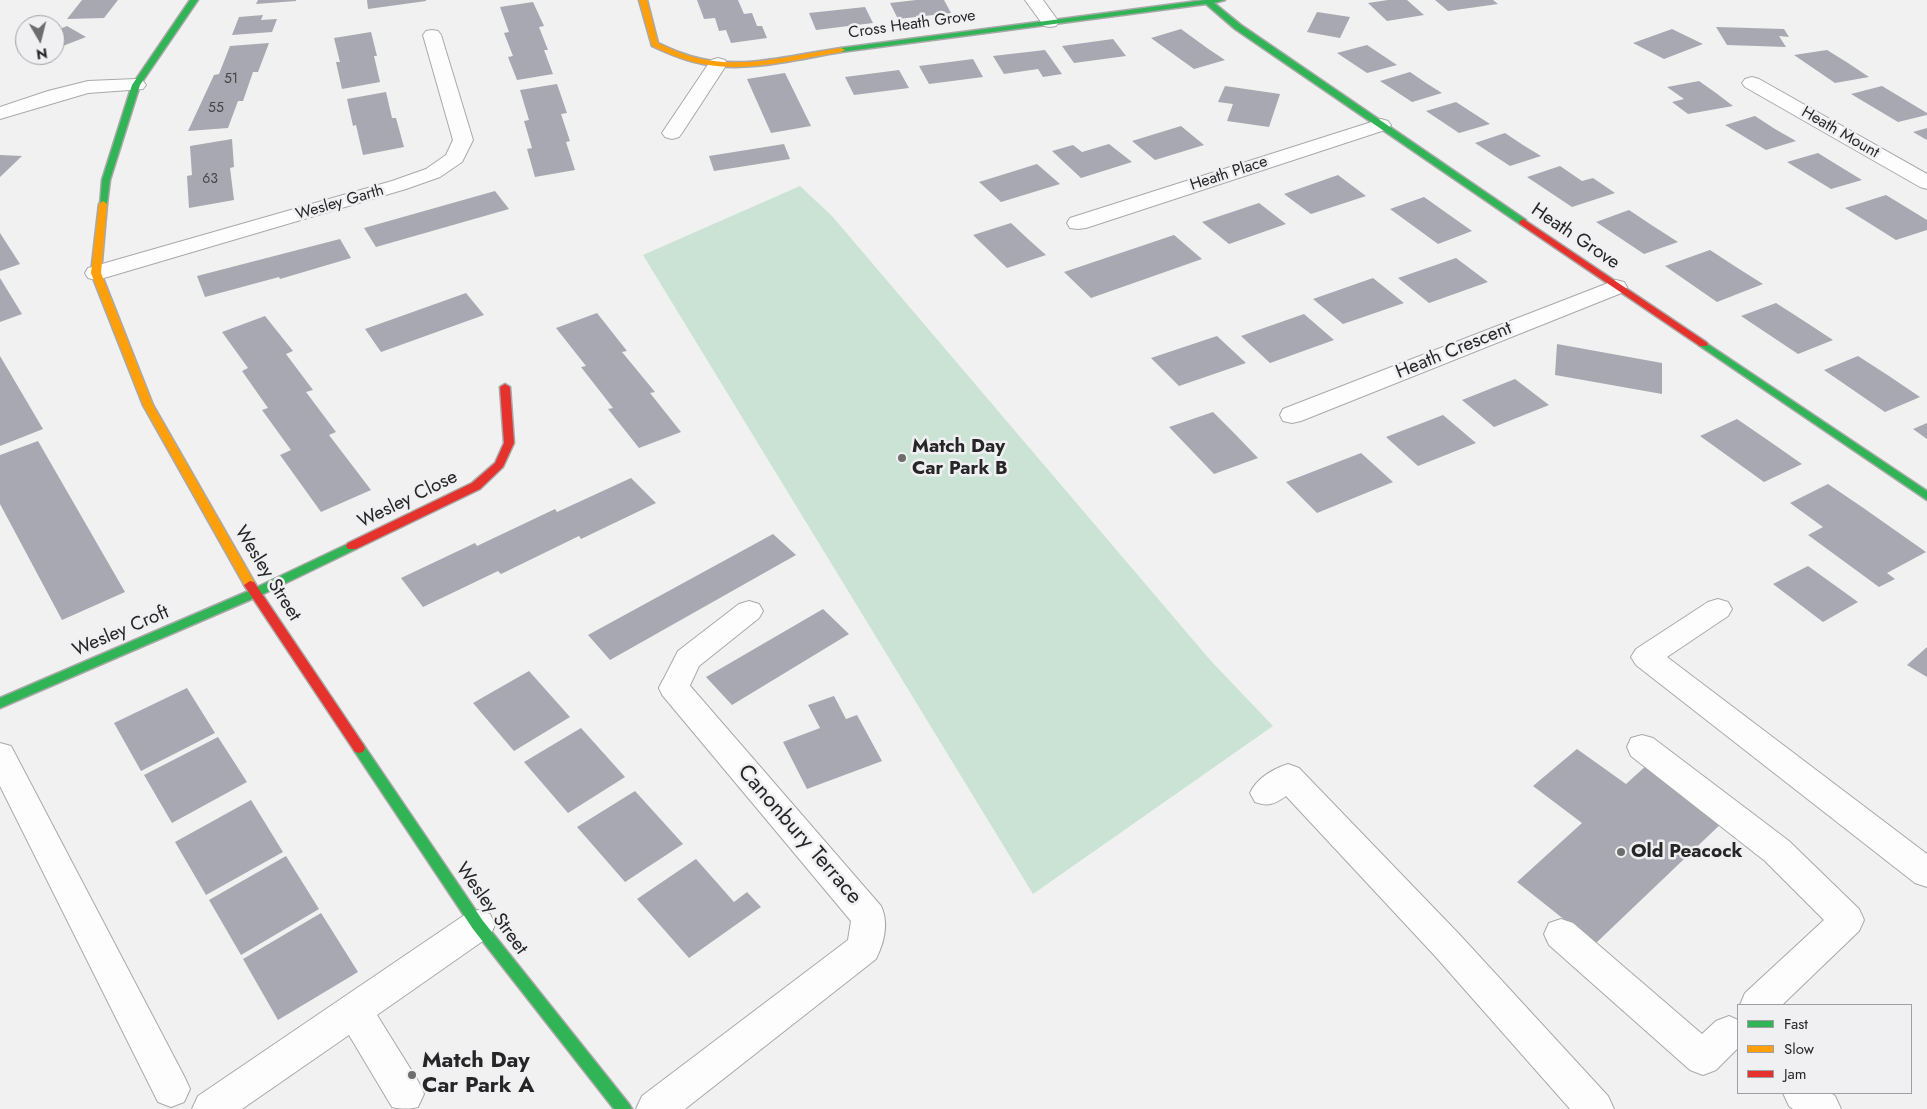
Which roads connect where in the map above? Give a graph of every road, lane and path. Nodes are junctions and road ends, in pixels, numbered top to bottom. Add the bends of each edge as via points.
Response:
1 (194, 0) edge
2 (643, 0) edge
3 (1034, 0) edge
4 (1221, 0) edge
5 (1208, 2) junction
6 (1050, 22) junction
7 (432, 35) dead end
8 (718, 64) junction
9 (1752, 83) dead end
10 (136, 85) junction
11 (0, 113) edge
12 (1381, 125) junction
13 (672, 133) dead end
14 (1927, 183) edge
15 (1078, 223) dead end
16 (96, 273) junction
17 (1616, 287) junction
18 (505, 388) dead end
19 (1292, 415) dead end
20 (1927, 496) edge
21 (255, 593) junction
22 (1718, 609) dead end
23 (750, 611) dead end
24 (0, 702) edge
25 (1642, 747) dead end
26 (0, 756) edge
27 (1266, 793) dead end
28 (1927, 873) edge
29 (478, 925) junction
30 (1561, 934) dead end
31 (1759, 1004) edge
32 (354, 1011) junction
33 (1735, 1033) edge
34 (171, 1089) dead end
35 (405, 1094) dead end
36 (1803, 1094) edge
37 (211, 1109) edge
38 (624, 1109) edge
39 (655, 1109) edge
40 (1595, 1109) edge
41 (1822, 1109) edge

1 - 10 street, Wesley Street
2 - 8 street, Cross Heath Grove via 655,44 688,59
3 - 6 street
4 - 5 street, Cross Heath Grove
5 - 6 street, Cross Heath Grove
5 - 12 street, Heath Grove via 1238,27
6 - 8 street, Cross Heath Grove via 738,64
7 - 16 street, Wesley Garth via 463,140 455,158 433,173 399,186
8 - 13 street
9 - 14 street, Heath Mount
10 - 11 street via 88,87 55,94
10 - 16 street, Wesley Street via 106,180
12 - 15 street, Heath Place
12 - 17 street, Heath Grove
16 - 21 street, Wesley Street via 148,405
17 - 19 street, Heath Crescent
17 - 20 street, Heath Grove
18 - 21 street, Wesley Close via 510,443 499,465 476,486
21 - 24 street, Wesley Croft
21 - 29 street, Wesley Street
22 - 28 street via 1646,657
23 - 39 street, Canonbury Terrace via 688,659 674,688 869,917 864,948
25 - 31 street via 1777,851 1847,920
26 - 34 street
27 - 40 street via 1288,777 1447,945
29 - 32 street
29 - 38 street, Wesley Street
30 - 33 street via 1703,1058
32 - 35 street
32 - 37 street
36 - 41 street

